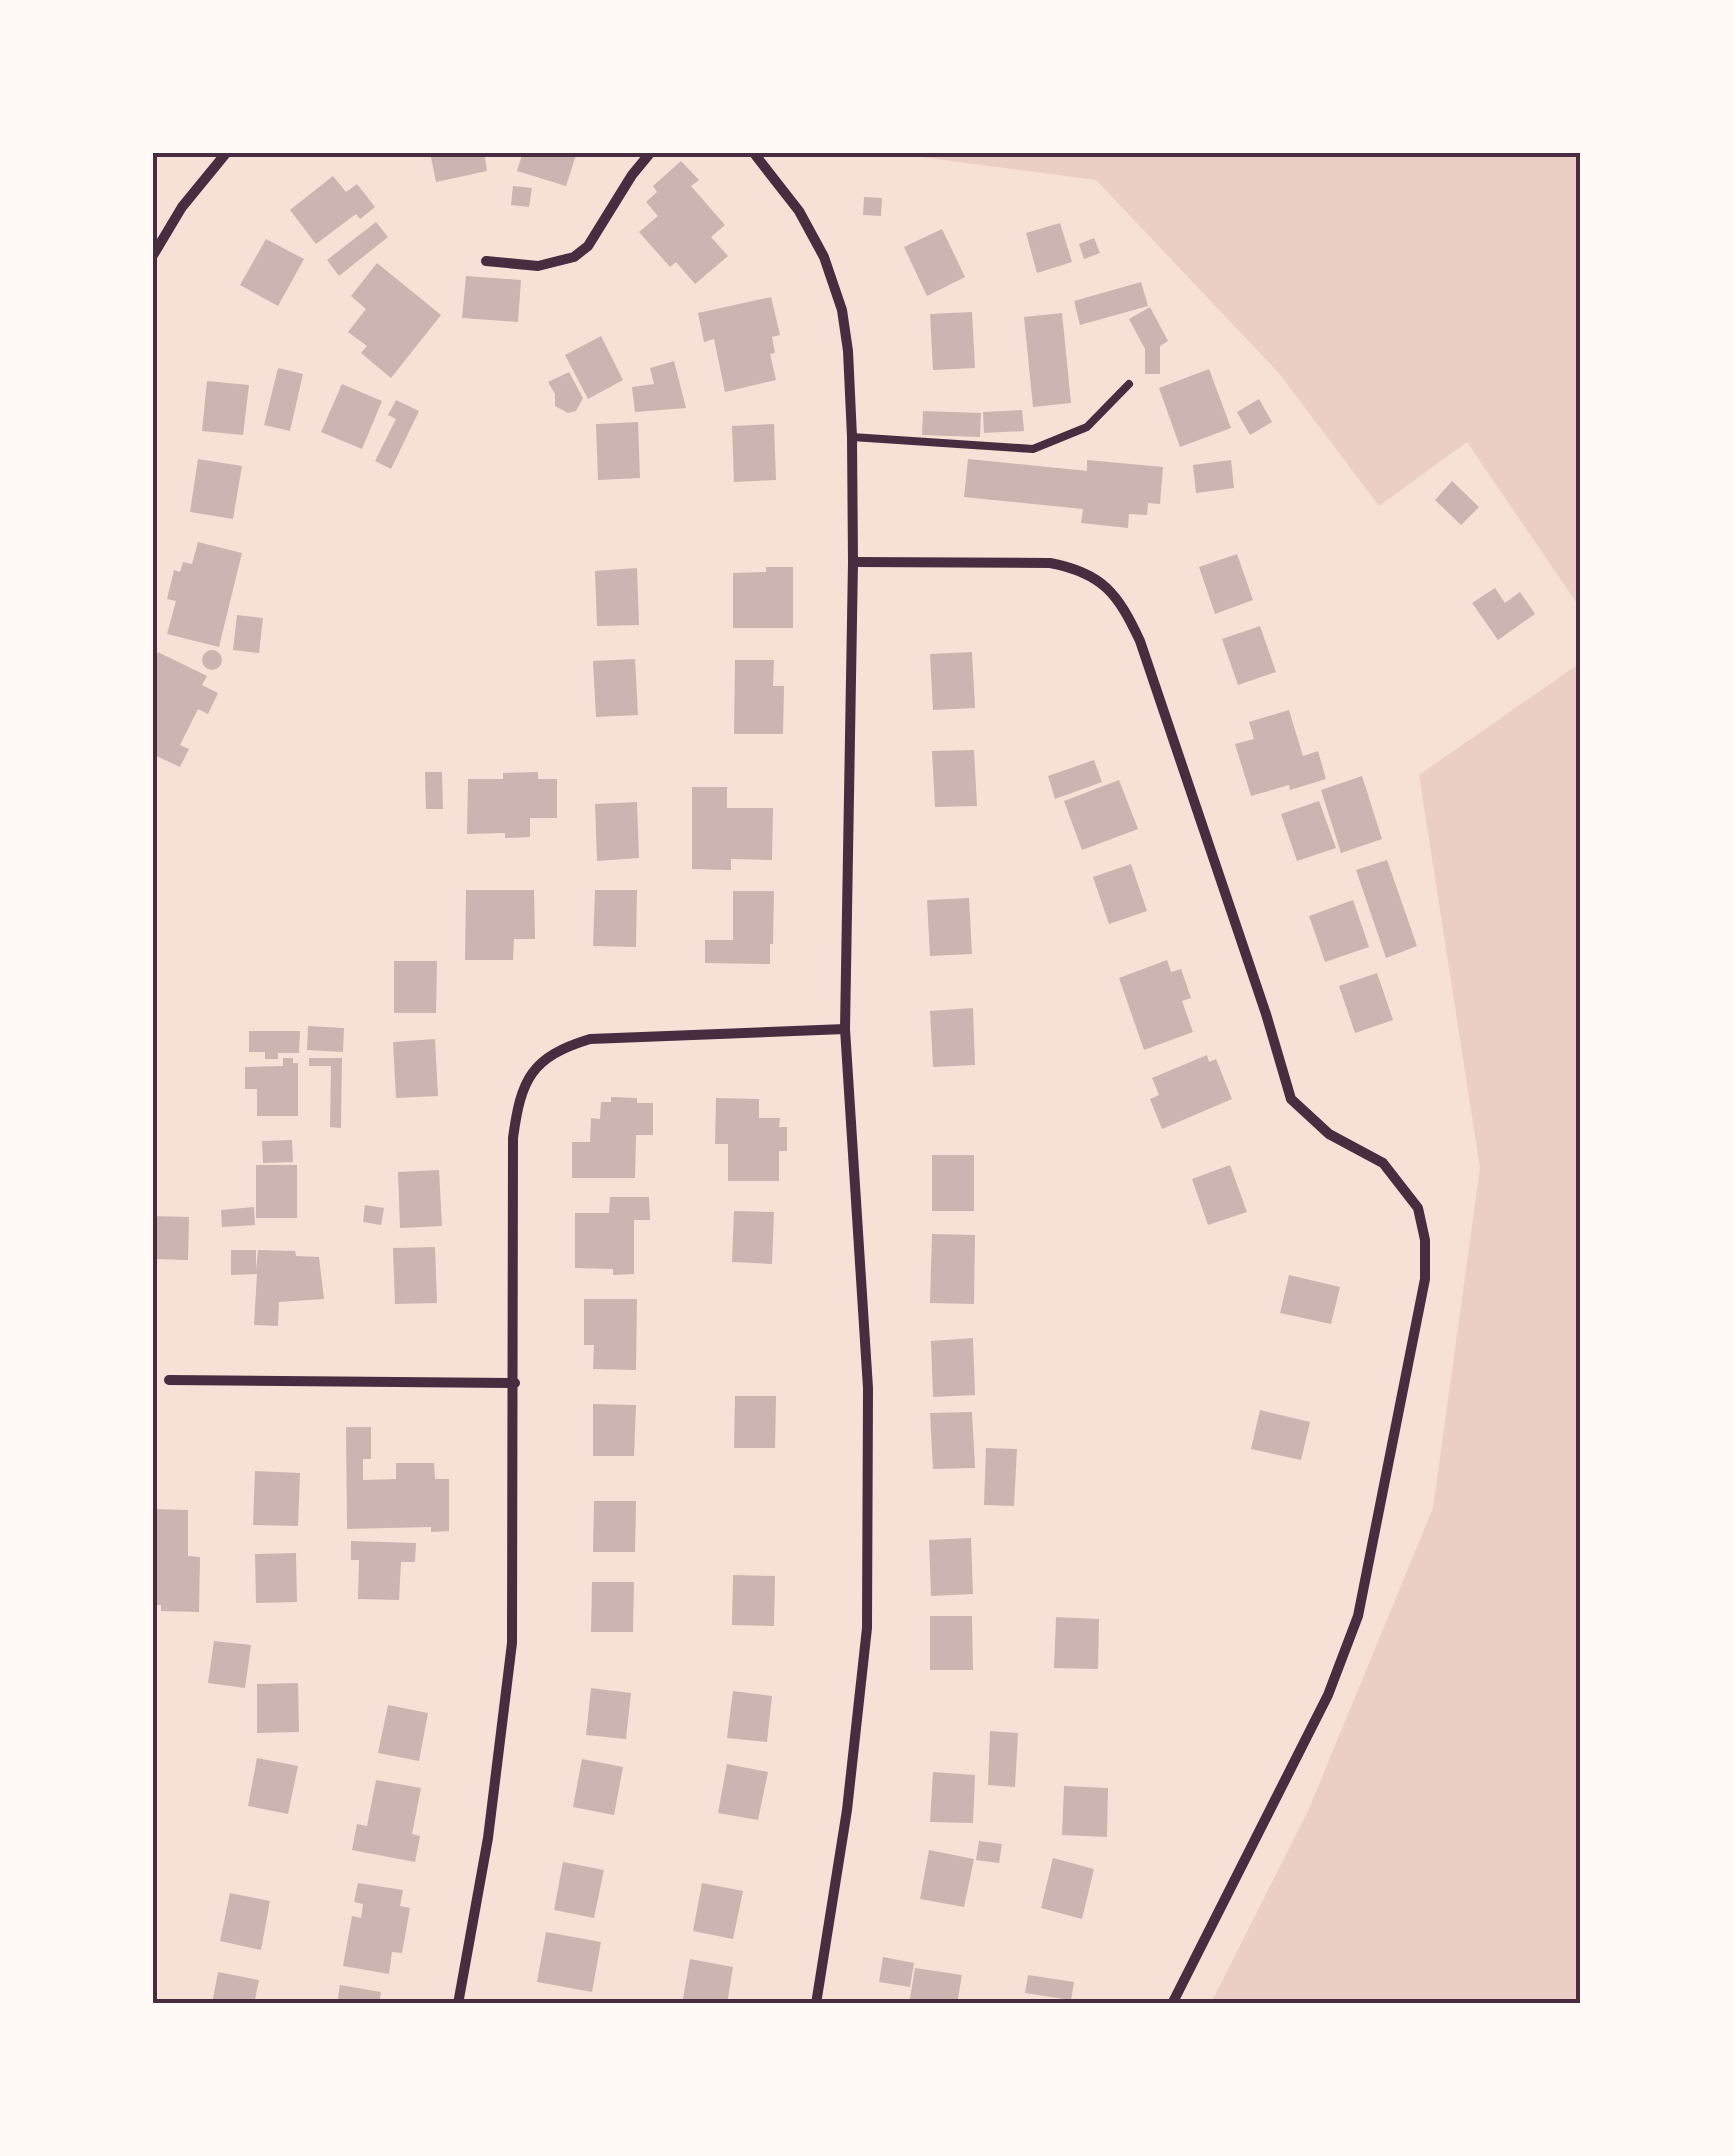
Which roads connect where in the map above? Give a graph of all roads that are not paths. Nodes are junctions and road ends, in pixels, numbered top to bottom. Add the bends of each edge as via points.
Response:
1 (227, 152) edge
2 (652, 152) edge
3 (753, 152) edge
4 (152, 256) edge
5 (486, 261) dead end
6 (1129, 384) dead end
7 (852, 437) junction
8 (854, 562) junction
9 (845, 1028) junction
10 (169, 1380) dead end
11 (515, 1382) junction
12 (458, 2004) edge
13 (816, 2004) edge
14 (1172, 2004) edge

1 - 4 street
2 - 5 street via 574,257 538,266
3 - 7 street via 824,258 842,310
6 - 7 lane via 1087,427 1032,449
7 - 8 street
8 - 9 street
8 - 14 street via 1050,564 1081,569 1106,585 1140,641 1291,1099 1329,1134 1384,1163 1418,1208 1425,1279 1358,1616 1328,1695
9 - 11 street via 590,1039 541,1061 518,1097 514,1138
9 - 13 street via 868,1388 867,1628 848,1810
10 - 11 street
11 - 12 street via 512,1643 488,1838

